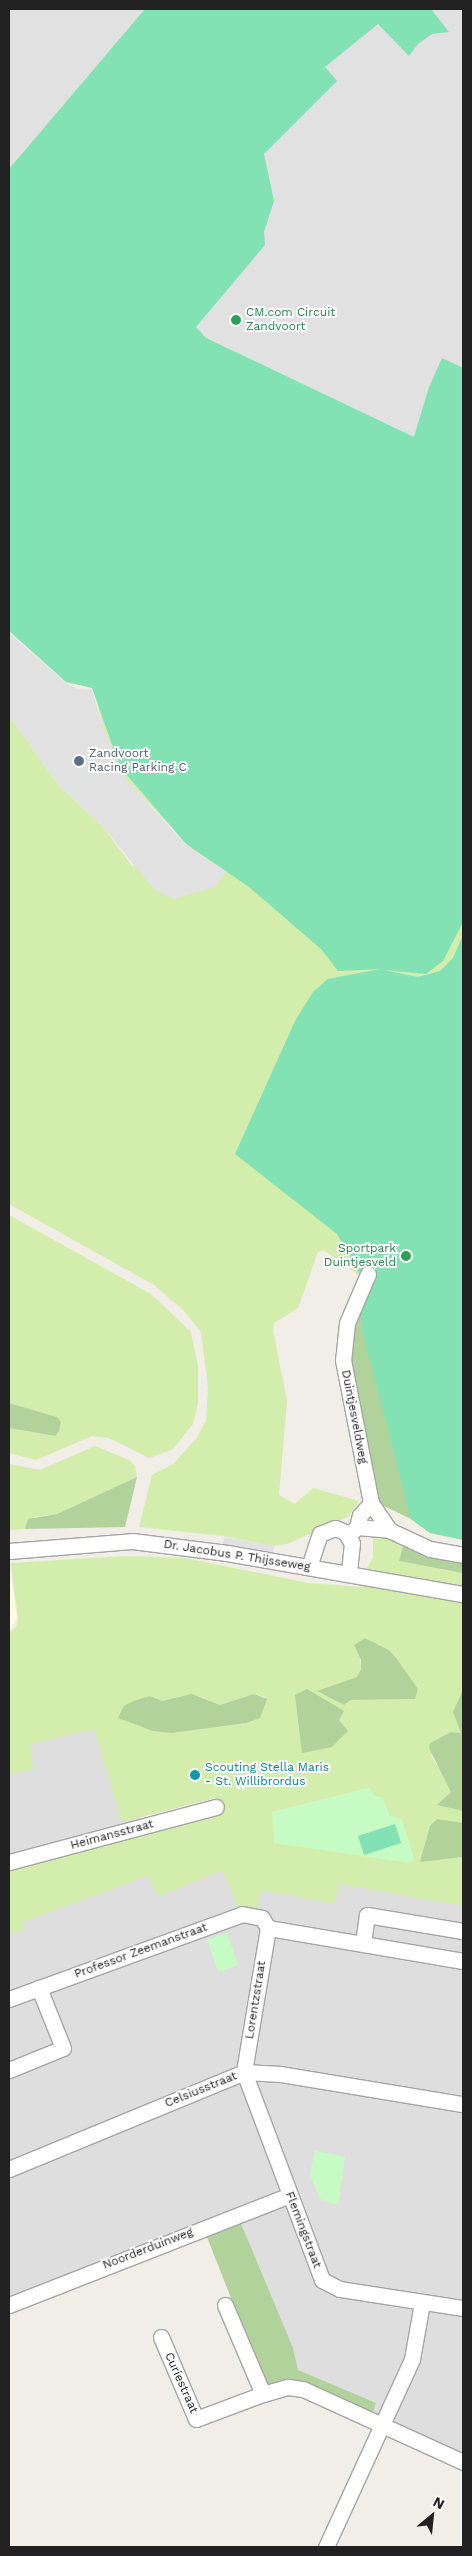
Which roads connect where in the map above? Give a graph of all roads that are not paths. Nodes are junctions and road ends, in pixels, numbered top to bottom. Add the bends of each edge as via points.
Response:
1 (368, 1274) dead end
2 (371, 1503) junction
3 (389, 1530) junction
4 (353, 1531) junction
5 (9, 1551) edge
6 (463, 1555) edge
7 (309, 1567) junction
8 (350, 1574) junction
9 (463, 1594) edge
10 (216, 1808) dead end
11 (9, 1862) edge
12 (268, 1928) junction
13 (463, 1931) edge
14 (363, 1943) junction
15 (463, 1961) edge
16 (39, 1988) junction
17 (9, 1999) edge
18 (9, 2070) edge
19 (244, 2072) junction
20 (463, 2104) edge
21 (9, 2169) edge
22 (289, 2195) junction
23 (422, 2303) junction
24 (9, 2305) edge
25 (224, 2305) dead end
26 (463, 2308) edge
27 (161, 2337) dead end
28 (263, 2394) junction
29 (381, 2427) junction
30 (463, 2462) edge
31 (326, 2547) edge

1 - 2 street, Duintjesveldweg via 347,1323 343,1360
2 - 3 street, Duintjesveldweg
2 - 4 street via 360,1515
3 - 4 street
3 - 6 street via 430,1549
4 - 7 street via 335,1528 320,1534
4 - 8 street
5 - 7 street, Dr. Jacobus P. Thijsseweg via 132,1541
7 - 8 street, Dr. Jacobus P. Thijsseweg
8 - 9 street, Dr. Jacobus P. Thijsseweg
10 - 11 street, Heimansstraat
12 - 14 street
12 - 16 street, Professor Zeemanstraat via 262,1918 242,1914
12 - 19 street, Lorentzstraat
13 - 14 street via 367,1915
14 - 15 street
16 - 17 street, Professor Zeemanstraat
16 - 18 street via 63,2048
19 - 20 street, Celsiusstraat via 281,2074
19 - 21 street, Celsiusstraat
19 - 22 street, Flemingstraat
22 - 23 street, Flemingstraat via 322,2280 340,2289
22 - 24 street, Noorderduinweg
23 - 26 street, Flemingstraat
23 - 29 street via 412,2359
25 - 28 street
27 - 28 street, Curiestraat via 196,2419
28 - 29 street, Curiestraat via 288,2387 303,2390
29 - 30 street, Curiestraat
29 - 31 street

